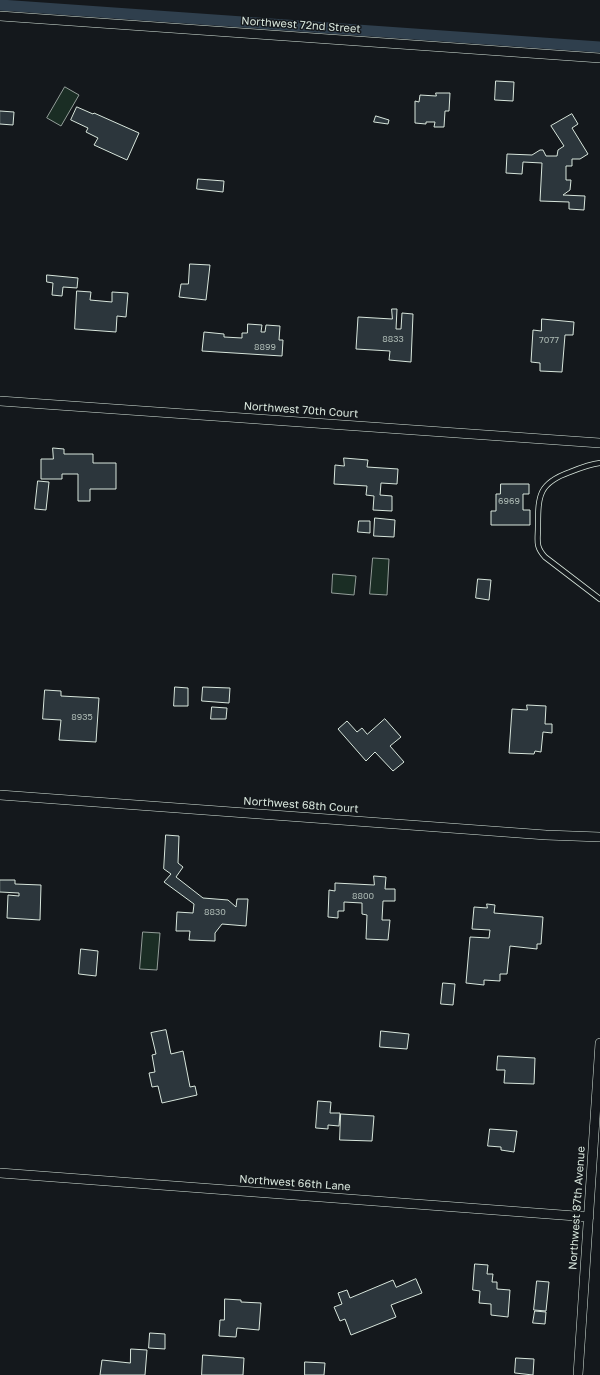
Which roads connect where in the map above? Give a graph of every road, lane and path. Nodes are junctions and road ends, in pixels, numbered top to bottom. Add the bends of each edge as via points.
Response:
1 (0, 16) edge
2 (600, 58) edge
3 (0, 401) edge
4 (600, 443) edge
5 (600, 463) edge
6 (600, 599) edge
7 (0, 795) edge
8 (600, 837) edge
9 (600, 1043) edge
10 (0, 1173) edge
11 (589, 1217) junction
12 (578, 1375) edge

1 - 2 street, Northwest 72nd Street
3 - 4 street, Northwest 70th Court
5 - 6 lane via 558,476 548,482 542,490 538,510 538,550
7 - 8 street, Northwest 68th Court via 546,836
9 - 11 street, Northwest 87th Avenue
10 - 11 street, Northwest 66th Lane
11 - 12 street, Northwest 87th Avenue

